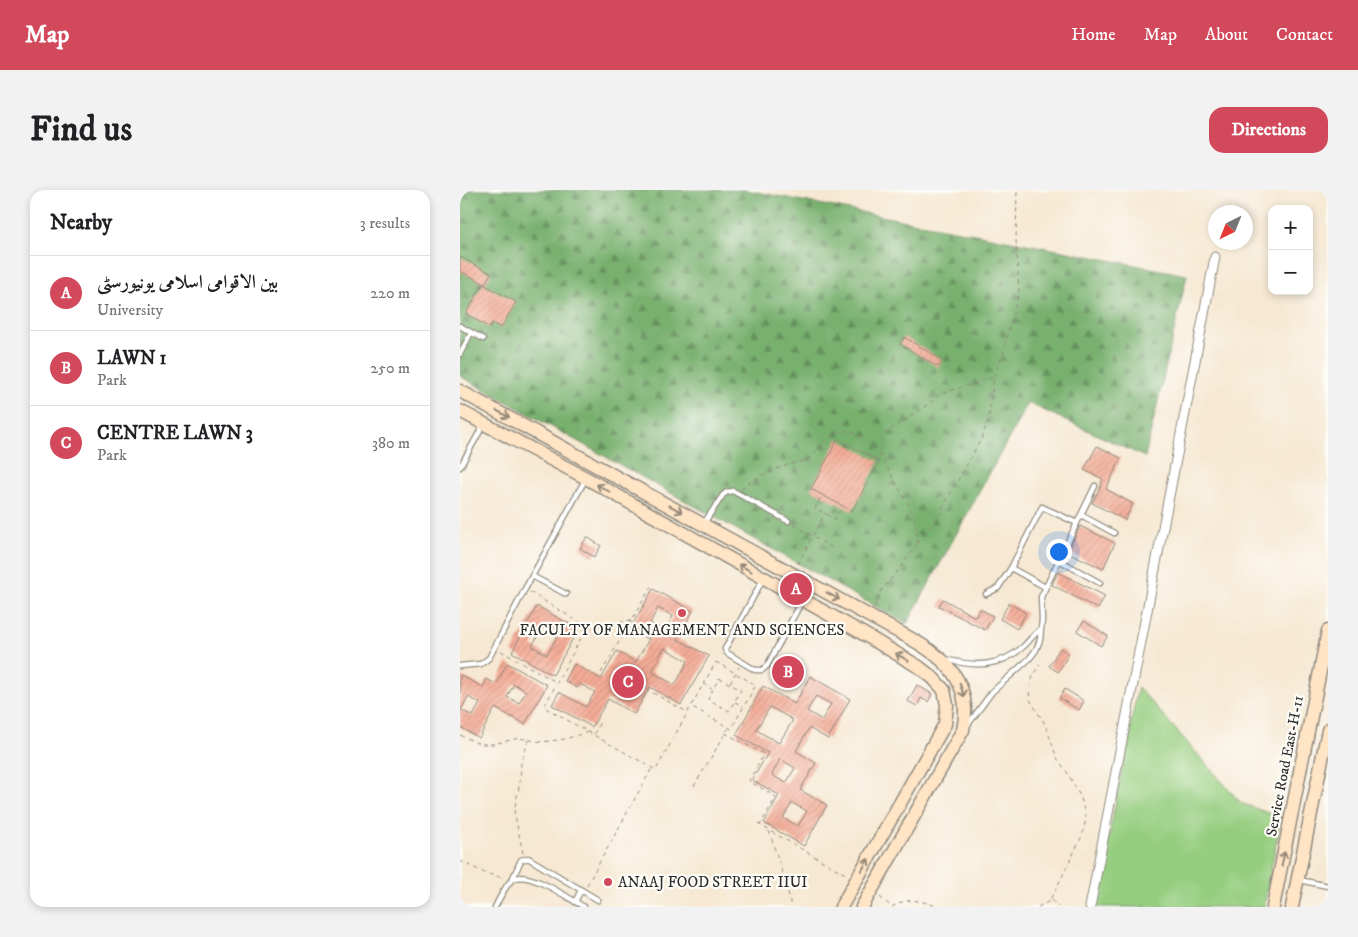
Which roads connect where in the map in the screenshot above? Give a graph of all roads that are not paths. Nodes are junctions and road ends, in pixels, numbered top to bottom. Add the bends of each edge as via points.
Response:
1 (1215, 257) dead end
2 (460, 326) edge
3 (471, 333) junction
4 (483, 339) dead end
5 (460, 354) edge
6 (460, 391) edge
7 (472, 397) junction
8 (462, 412) edge
9 (484, 424) junction
10 (460, 467) edge
11 (586, 478) junction
12 (1095, 486) dead end
13 (654, 497) junction
14 (645, 512) junction
15 (1081, 515) junction
16 (788, 521) road end
17 (1077, 523) junction
18 (703, 524) junction
19 (1114, 533) dead end
20 (1058, 560) junction
21 (1011, 568) junction
22 (532, 576) junction
23 (764, 578) junction
24 (1100, 582) dead end
25 (1045, 587) junction
26 (566, 594) dead end
27 (986, 594) dead end
28 (803, 600) junction
29 (871, 617) junction
30 (1040, 629) junction
31 (1328, 631) edge
32 (862, 633) junction
33 (940, 658) junction
34 (460, 666) edge
35 (1322, 688) edge
36 (964, 730) junction
37 (1328, 730) edge
38 (512, 880) junction
39 (1298, 880) junction
40 (1328, 886) edge
41 (582, 891) junction
42 (598, 900) dead end
43 (575, 902) junction
44 (496, 907) edge
45 (584, 907) edge
46 (841, 907) edge
47 (862, 907) edge
48 (1090, 907) edge
49 (1273, 907) edge
50 (1292, 907) edge

1 - 48 street
2 - 3 lane
3 - 4 lane
3 - 5 lane
6 - 7 street
7 - 8 street
7 -> 13 street
8 - 9 street
9 - 10 lane
9 - 11 street
14 -> 11 street
11 - 22 lane
12 - 15 lane
13 - 14 street
13 -> 18 street
23 -> 14 street
15 - 17 lane
15 - 19 lane
16 - 18 lane via 733,491 723,495
17 - 20 lane
17 - 21 lane via 1042,507
18 -> 29 street
20 - 24 lane
20 - 25 lane
21 - 25 lane
21 - 27 lane via 998,588
22 - 26 lane
22 - 34 lane via 486,662
23 - 28 street
23 - 28 lane via 725,649 755,670 764,669
25 - 30 lane via 1041,597
28 - 32 street
29 - 32 street
29 - 33 street
30 - 33 lane via 1024,646 1003,660 984,666
30 - 36 lane via 1040,640 1032,654 992,692
31 - 35 street, Service Road East-H-11
46 -> 32 street via 945,724 947,713 944,690 932,677
33 -> 36 street via 961,684 967,715
49 -> 35 street, Service Road East-H-11
36 - 47 street
37 - 39 street
38 - 41 lane via 517,865 524,858
38 - 43 lane via 520,876 535,879
38 - 44 lane
39 - 40 lane
39 - 50 street
41 - 42 lane
41 - 43 lane
43 - 45 lane

